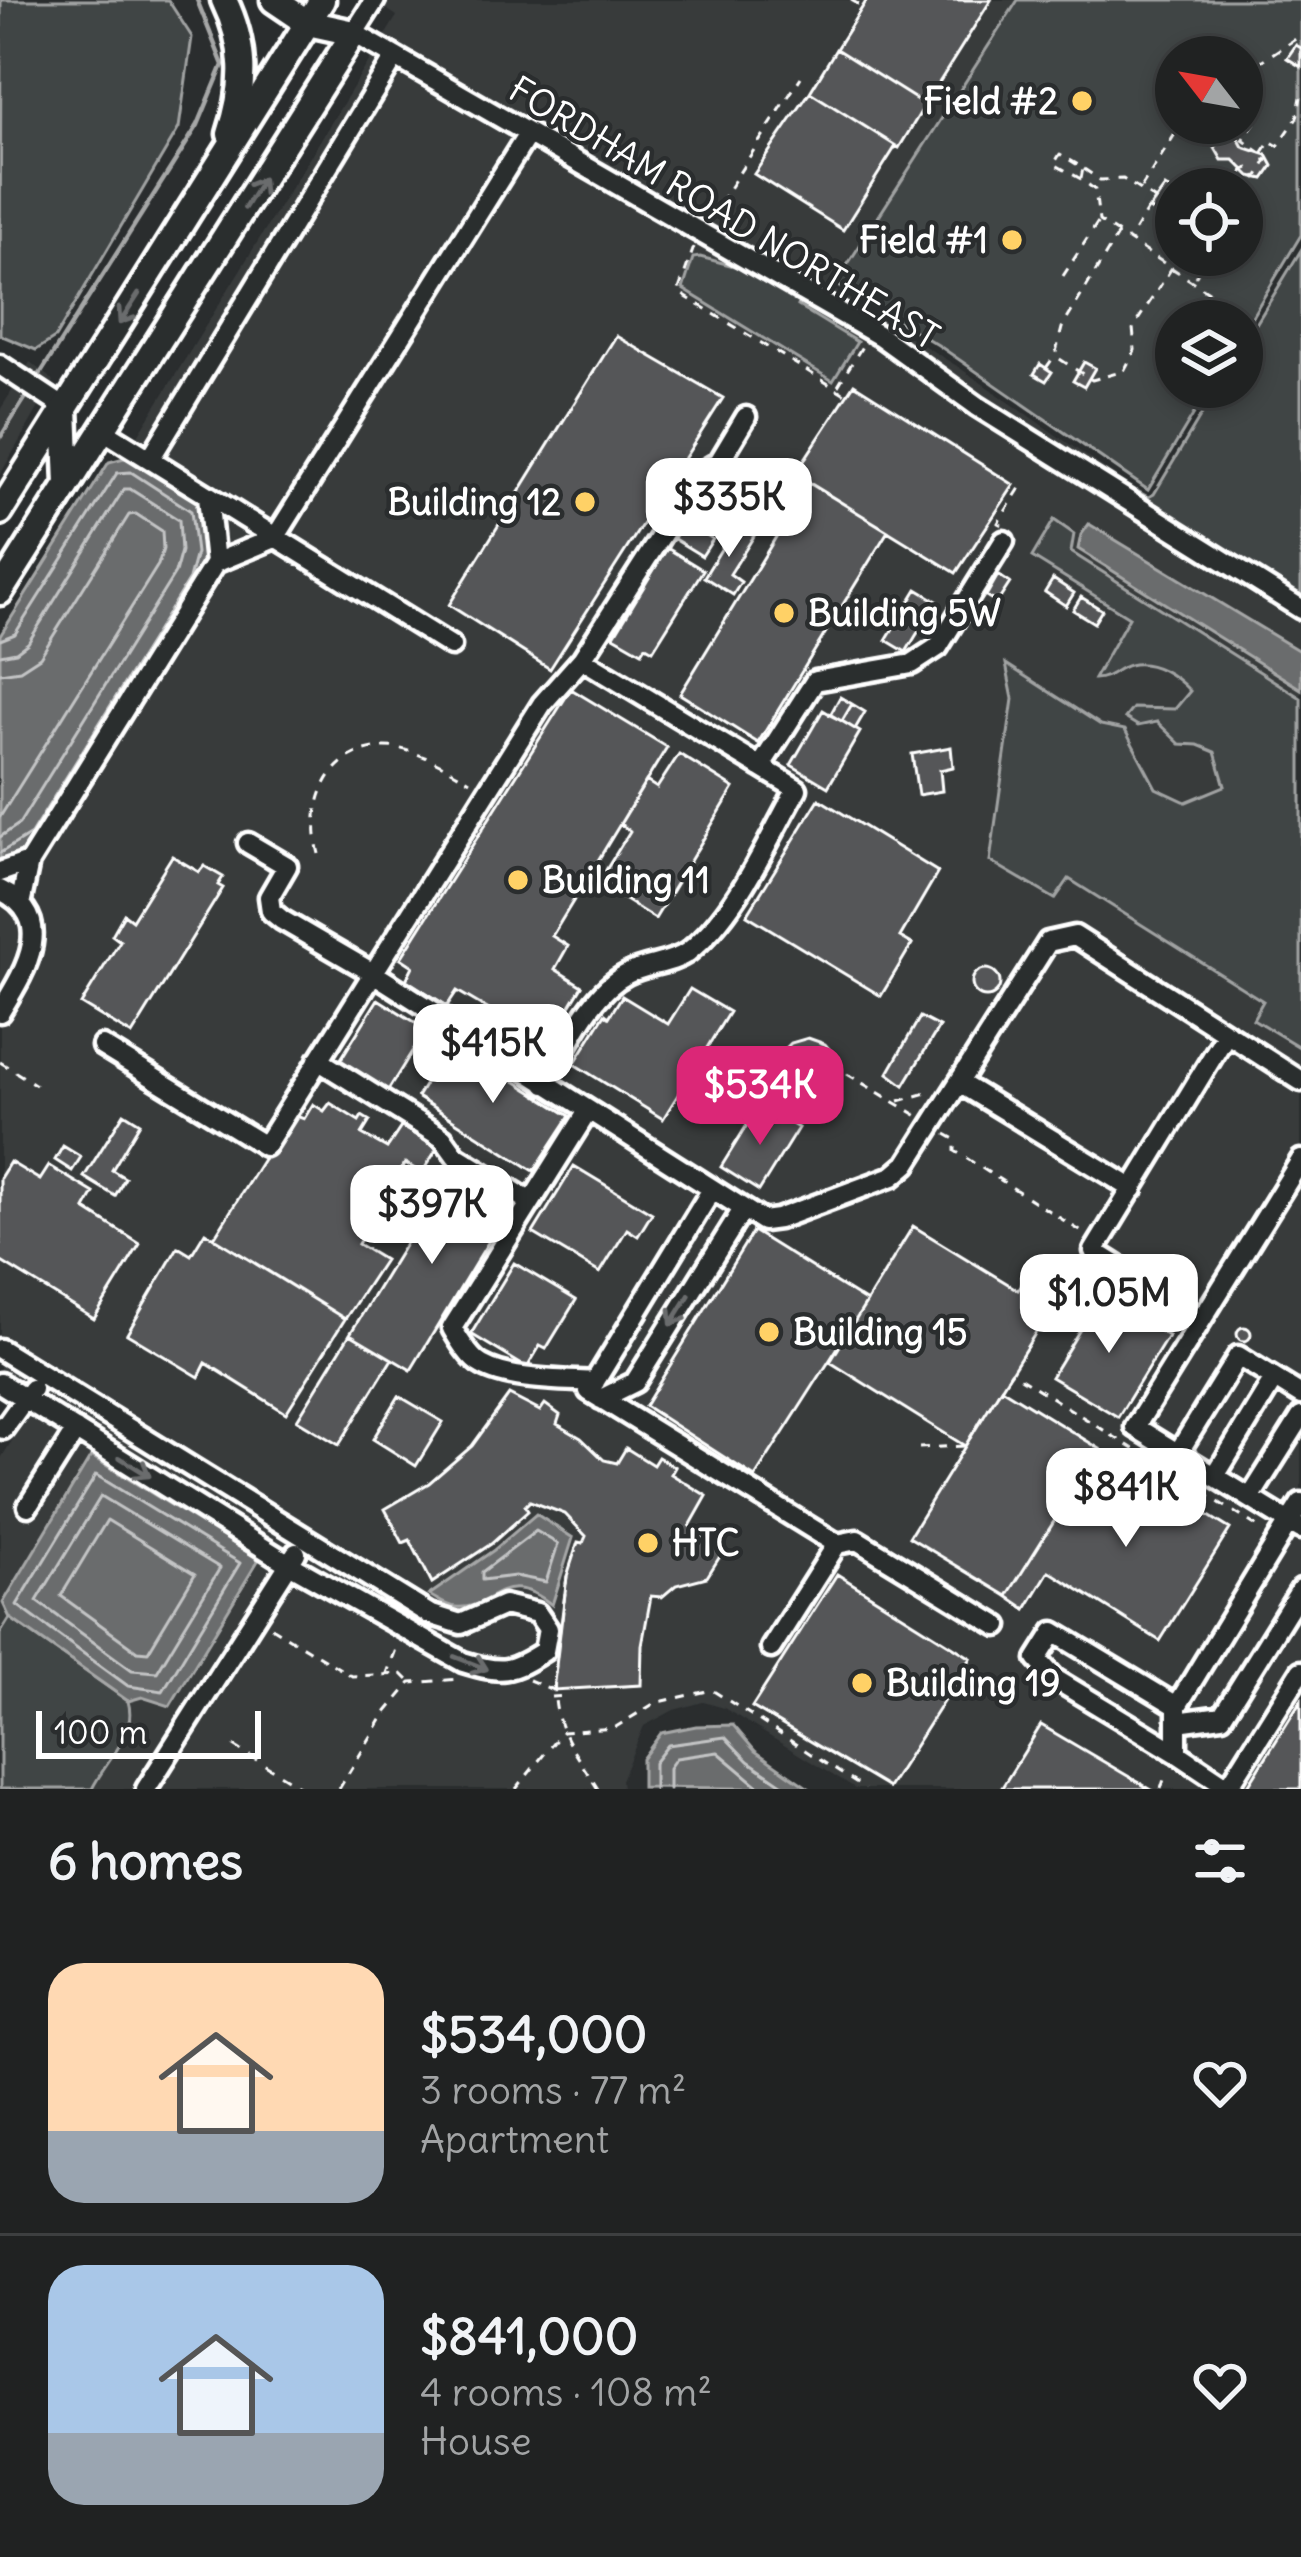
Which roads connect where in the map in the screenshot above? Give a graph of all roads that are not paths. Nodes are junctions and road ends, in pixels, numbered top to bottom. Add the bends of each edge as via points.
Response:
1 (224, 0) edge
2 (274, 0) edge
3 (326, 0) edge
4 (375, 0) edge
5 (308, 23) junction
6 (354, 33) junction
7 (395, 57) junction
8 (528, 134) junction
9 (215, 176) junction
10 (0, 365) edge
11 (65, 408) junction
12 (746, 418) dead end
13 (103, 430) junction
14 (150, 459) junction
15 (68, 484) junction
16 (208, 496) junction
17 (0, 512) edge
18 (1006, 535) road end
19 (275, 538) junction
20 (215, 563) junction
21 (0, 592) edge
22 (1301, 609) edge
23 (452, 646) dead end
24 (583, 658) junction
25 (760, 766) junction
26 (248, 843) dead end
27 (28, 862) junction
28 (0, 872) edge
29 (0, 890) edge
30 (21, 900) junction
31 (373, 973) junction
32 (0, 1012) edge
33 (1227, 1034) junction
34 (102, 1046) dead end
35 (319, 1060) junction
36 (1301, 1081) edge
37 (545, 1084) junction
38 (961, 1084) junction
39 (588, 1112) junction
40 (1301, 1160) edge
41 (1133, 1189) junction
42 (710, 1190) junction
43 (531, 1202) junction
44 (742, 1210) junction
45 (1202, 1319) junction
46 (0, 1349) edge
47 (41, 1375) junction
48 (1274, 1378) junction
49 (0, 1383) edge
50 (598, 1391) junction
51 (1301, 1395) edge
52 (26, 1399) junction
53 (1301, 1418) edge
54 (1, 1430) edge
55 (76, 1430) junction
56 (1178, 1454) junction
57 (1215, 1476) junction
58 (1250, 1498) junction
59 (1301, 1503) edge
60 (28, 1506) dead end
61 (1295, 1525) edge
62 (304, 1539) junction
63 (836, 1544) junction
64 (290, 1564) junction
65 (1301, 1589) edge
66 (998, 1626) dead end
67 (771, 1648) dead end
68 (1301, 1671) edge
69 (1177, 1713) junction
70 (1177, 1753) junction
71 (1227, 1788) edge
72 (146, 1789) edge

1 - 9 main road via 244,63
2 - 5 main road
3 - 5 main road
3 - 6 main road
4 - 6 street
5 - 6 main road
5 - 9 main road
6 - 7 street, FORDHAM ROAD NORTHEAST
13 -> 6 main road
7 - 8 street, FORDHAM ROAD NORTHEAST
7 - 14 street
8 - 19 street
8 - 22 street, FORDHAM ROAD NORTHEAST via 880,336
9 -> 11 main road
10 - 11 street
11 - 15 main road
11 - 17 main road
12 - 24 street via 719,462 702,472
13 - 14 street
13 - 15 main road
14 - 16 street
15 - 21 main road
16 - 19 street
16 - 20 street
18 - 25 street via 938,647 912,664 815,681
19 - 20 street
19 - 23 street
20 - 27 street
24 - 25 street
24 - 31 street via 542,704
25 - 37 street via 796,789 737,894 685,955 606,985
26 - 31 street via 287,866 269,897 272,911
27 - 28 street
27 - 30 street
29 - 30 street
30 - 32 street via 33,924 29,963
31 - 35 street
31 - 37 street
33 - 36 street
33 - 38 street via 1075,936 1048,942
33 - 41 street
34 - 35 street via 265,1146
35 - 43 street
37 - 39 street
38 - 41 street
38 - 44 street via 893,1176 778,1219
39 - 42 street
39 - 43 street
40 - 45 street
41 - 45 street via 1094,1252
42 - 44 street
42 - 50 street
43 - 50 street via 452,1328 481,1365
44 -> 50 street via 635,1382
45 - 56 street via 1135,1426
46 - 47 street
47 - 52 street
47 - 62 street
48 - 51 street
48 - 56 street via 1238,1356
48 - 57 street
49 - 52 street
50 - 63 street
52 - 54 street
52 - 55 street
53 - 58 street
55 - 60 street
55 -> 64 street
56 - 57 street
57 - 58 street
58 - 61 street
59 - 61 street
61 - 69 street
62 - 64 street
64 -> 62 street via 463,1662 494,1672 544,1651 548,1628 537,1613 504,1605 461,1624 429,1614
63 - 66 street via 857,1540
63 - 67 street
64 - 72 street
65 - 69 street via 1222,1716
68 - 71 street
69 - 70 street
69 - 70 street via 1054,1632 1037,1660
70 - 71 street

